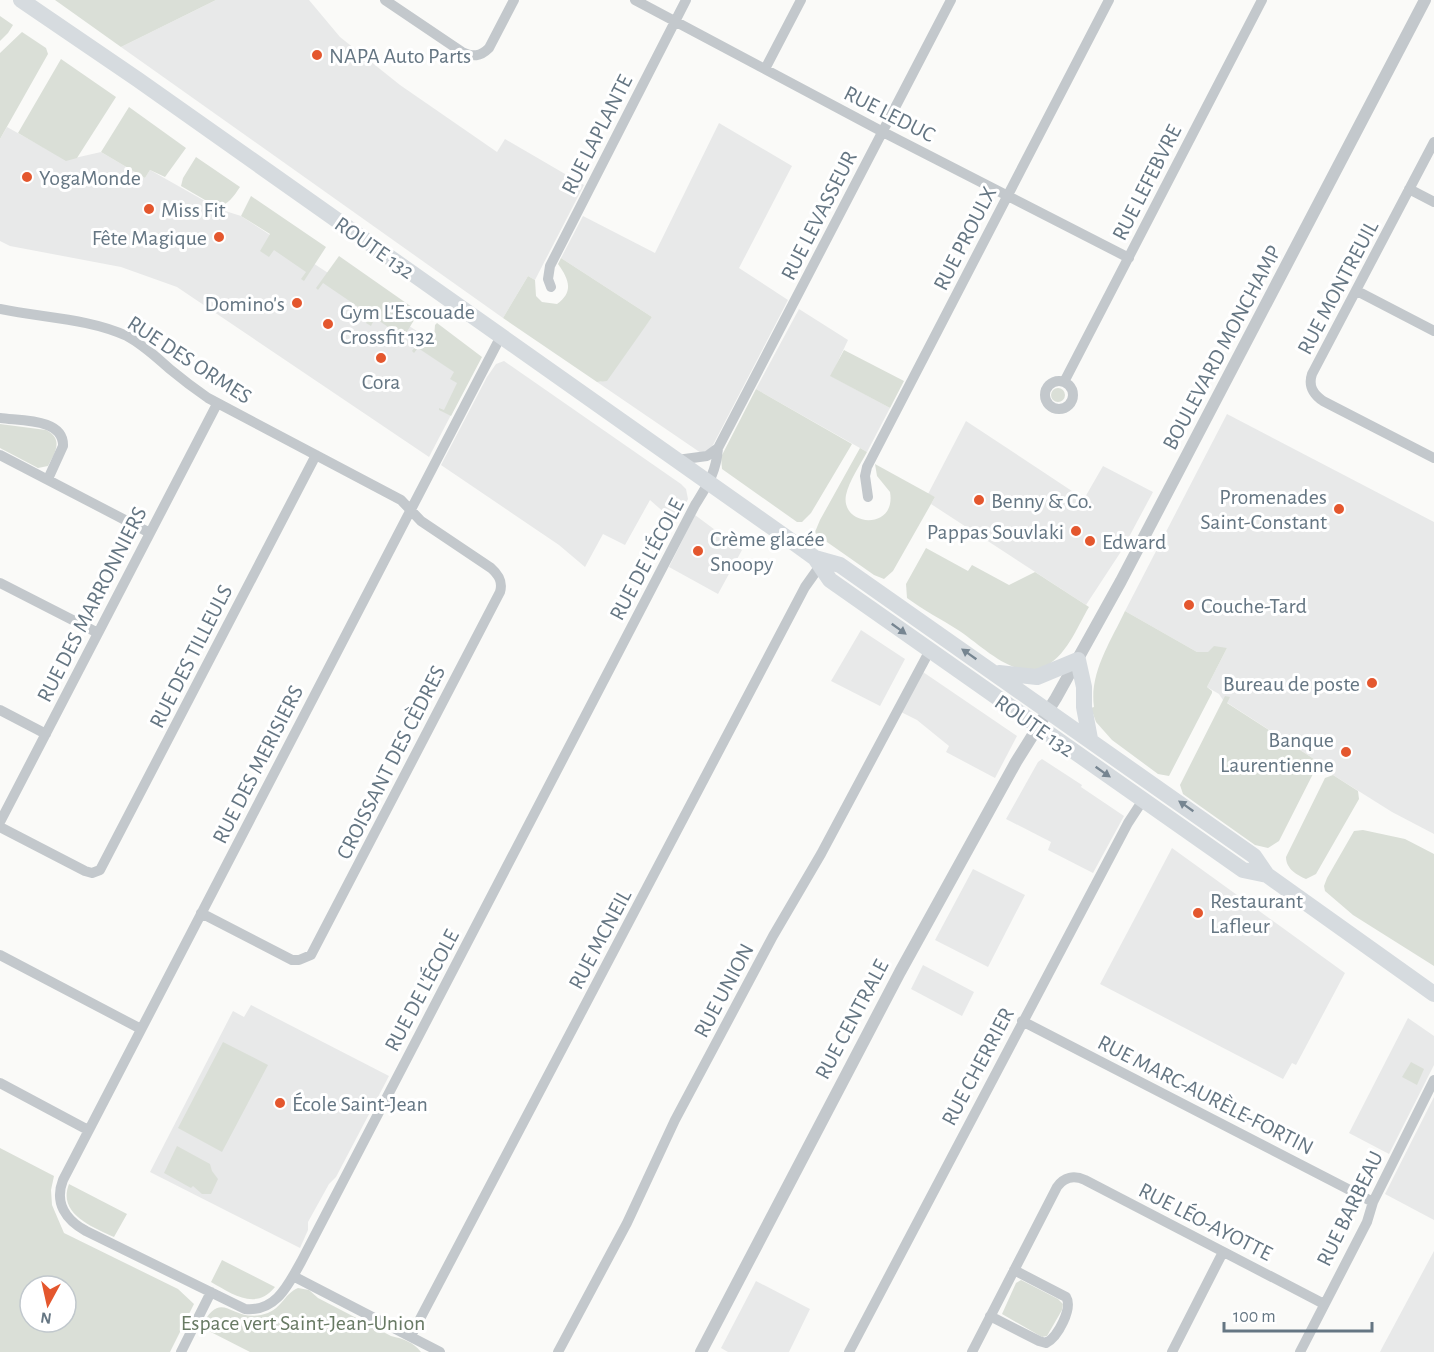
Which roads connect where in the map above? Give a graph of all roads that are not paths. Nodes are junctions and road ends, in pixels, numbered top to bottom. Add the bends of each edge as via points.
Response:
1 (21, 0) edge
2 (28, 0) edge
3 (385, 0) edge
4 (514, 0) edge
5 (635, 0) edge
6 (686, 0) edge
7 (801, 0) edge
8 (951, 0) edge
9 (1109, 0) edge
10 (1262, 0) edge
11 (1425, 0) edge
12 (51, 19) junction
13 (676, 21) junction
14 (765, 69) junction
15 (883, 132) junction
16 (1434, 142) edge
17 (1409, 189) junction
18 (1008, 196) junction
19 (1434, 202) edge
20 (1129, 258) junction
21 (552, 287) dead end
22 (1357, 291) junction
23 (0, 309) edge
24 (1434, 331) edge
25 (501, 336) junction
26 (1064, 382) dead end
27 (217, 404) junction
28 (0, 418) edge
29 (718, 448) junction
30 (0, 455) edge
31 (316, 455) junction
32 (1434, 458) edge
33 (677, 460) junction
34 (48, 479) junction
35 (709, 483) junction
36 (868, 496) dead end
37 (411, 508) junction
38 (150, 533) junction
39 (820, 561) junction
40 (0, 583) edge
41 (98, 633) junction
42 (930, 650) junction
43 (1078, 660) junction
44 (995, 672) junction
45 (0, 710) edge
46 (1048, 711) junction
47 (1038, 726) junction
48 (46, 734) junction
49 (1090, 739) junction
50 (1143, 800) junction
51 (0, 822) edge
52 (0, 827) edge
53 (1267, 875) junction
54 (201, 913) junction
55 (0, 956) edge
56 (1434, 994) edge
57 (1022, 1021) junction
58 (141, 1029) junction
59 (1434, 1080) edge
60 (0, 1083) edge
61 (88, 1130) junction
62 (1373, 1202) junction
63 (64, 1212) joint
64 (1223, 1252) junction
65 (1014, 1270) junction
66 (293, 1276) junction
67 (211, 1292) junction
68 (1324, 1304) junction
69 (990, 1316) junction
70 (411, 1336) junction
71 (181, 1352) edge
72 (440, 1352) edge
73 (558, 1352) edge
74 (701, 1352) edge
75 (849, 1352) edge
76 (972, 1352) edge
77 (1172, 1352) edge
78 (1300, 1352) edge

1 - 12 highway, ROUTE 132
2 - 12 highway, ROUTE 132
3 - 4 street via 462,52 479,56 491,44
5 - 13 street, RUE LEDUC
6 - 13 street, RUE LAPLANTE
7 - 14 street
8 - 15 street, RUE LEVASSEUR
9 - 18 street, RUE PROULX
10 - 20 street, RUE LEFEBVRE
11 - 43 street, BOULEVARD MONCHAMP
12 - 25 highway, ROUTE 132
13 - 14 street, RUE LEDUC
13 - 21 street, RUE LAPLANTE via 550,266 548,279
14 - 15 street, RUE LEDUC
15 - 18 street, RUE LEDUC
15 - 29 street, RUE LEVASSEUR
16 - 17 street, RUE MONTREUIL
17 - 19 street
17 - 22 street, RUE MONTREUIL
18 - 20 street, RUE LEDUC
18 - 36 street, RUE PROULX via 867,467
20 - 26 street, RUE LEFEBVRE
22 - 24 street
22 - 32 street, RUE MONTREUIL via 1312,374 1314,394
23 - 27 street, RUE DES ORMES via 84,323 128,337
25 - 33 highway, ROUTE 132
25 - 37 street, RUE DES MERISIERS
27 - 31 street, RUE DES ORMES
27 - 38 street, RUE DES MARRONNIERS
28 - 34 street via 50,425 59,431 63,446
29 - 33 street via 707,456
29 - 35 street, RUE LEVASSEUR
30 - 34 street
31 - 37 street, RUE DES ORMES via 396,496
31 - 52 street, RUE DES TILLEULS via 105,862 96,872 85,871
33 - 35 highway, ROUTE 132
34 - 38 street
35 - 39 highway, ROUTE 132
35 - 66 street, RUE DE L'ÉCOLE
37 - 54 street, RUE DES MERISIERS
37 - 54 street, CROISSANT DES CÈDRES via 421,521 497,573 501,588 325,931 311,955 292,960
38 - 41 street, RUE DES MARRONNIERS
39 -> 42 highway, ROUTE 132 via 830,580
44 -> 39 highway, ROUTE 132 via 840,565
39 - 70 street, RUE MCNEIL
40 - 41 street
41 - 48 street, RUE DES MARRONNIERS
42 - 47 highway, ROUTE 132
42 - 73 street, RUE UNION via 714,1047
43 - 44 highway via 1037,676
43 - 46 street, BOULEVARD MONCHAMP
43 - 49 highway
44 - 46 highway, ROUTE 132
45 - 48 street
46 - 47 street, RUE CENTRALE
46 - 49 highway, ROUTE 132
47 -> 50 highway, ROUTE 132
47 - 74 street, RUE CENTRALE via 900,972
48 - 51 street, RUE DES MARRONNIERS
53 -> 49 highway, ROUTE 132 via 1254,856
50 - 53 highway, ROUTE 132 via 1243,870
50 - 57 street, RUE CHERRIER
53 - 56 highway, ROUTE 132
54 - 58 street, RUE DES MERISIERS
55 - 58 street
57 - 62 street, RUE MARC-AURÈLE-FORTIN
57 - 75 street, RUE CHERRIER
58 - 61 street, RUE DES MERISIERS
59 - 62 street, RUE BARBEAU
60 - 61 street
61 - 63 street, RUE DES MERISIERS via 61,1185
62 - 68 street, RUE BARBEAU via 1370,1216
63 - 67 street, RUE DE L'ÉCOLE via 76,1226
64 - 65 street, RUE LÉO-AYOTTE via 1077,1177 1068,1178 1057,1187
64 - 68 street, RUE LÉO-AYOTTE
64 - 77 street
65 - 69 street
65 - 69 street via 1066,1297 1068,1311 1053,1339 1046,1343
66 - 67 street, RUE DE L'ÉCOLE via 275,1301 258,1309 240,1307
66 - 70 street
67 - 71 street
68 - 78 street, RUE BARBEAU
69 - 76 street
70 - 72 street

